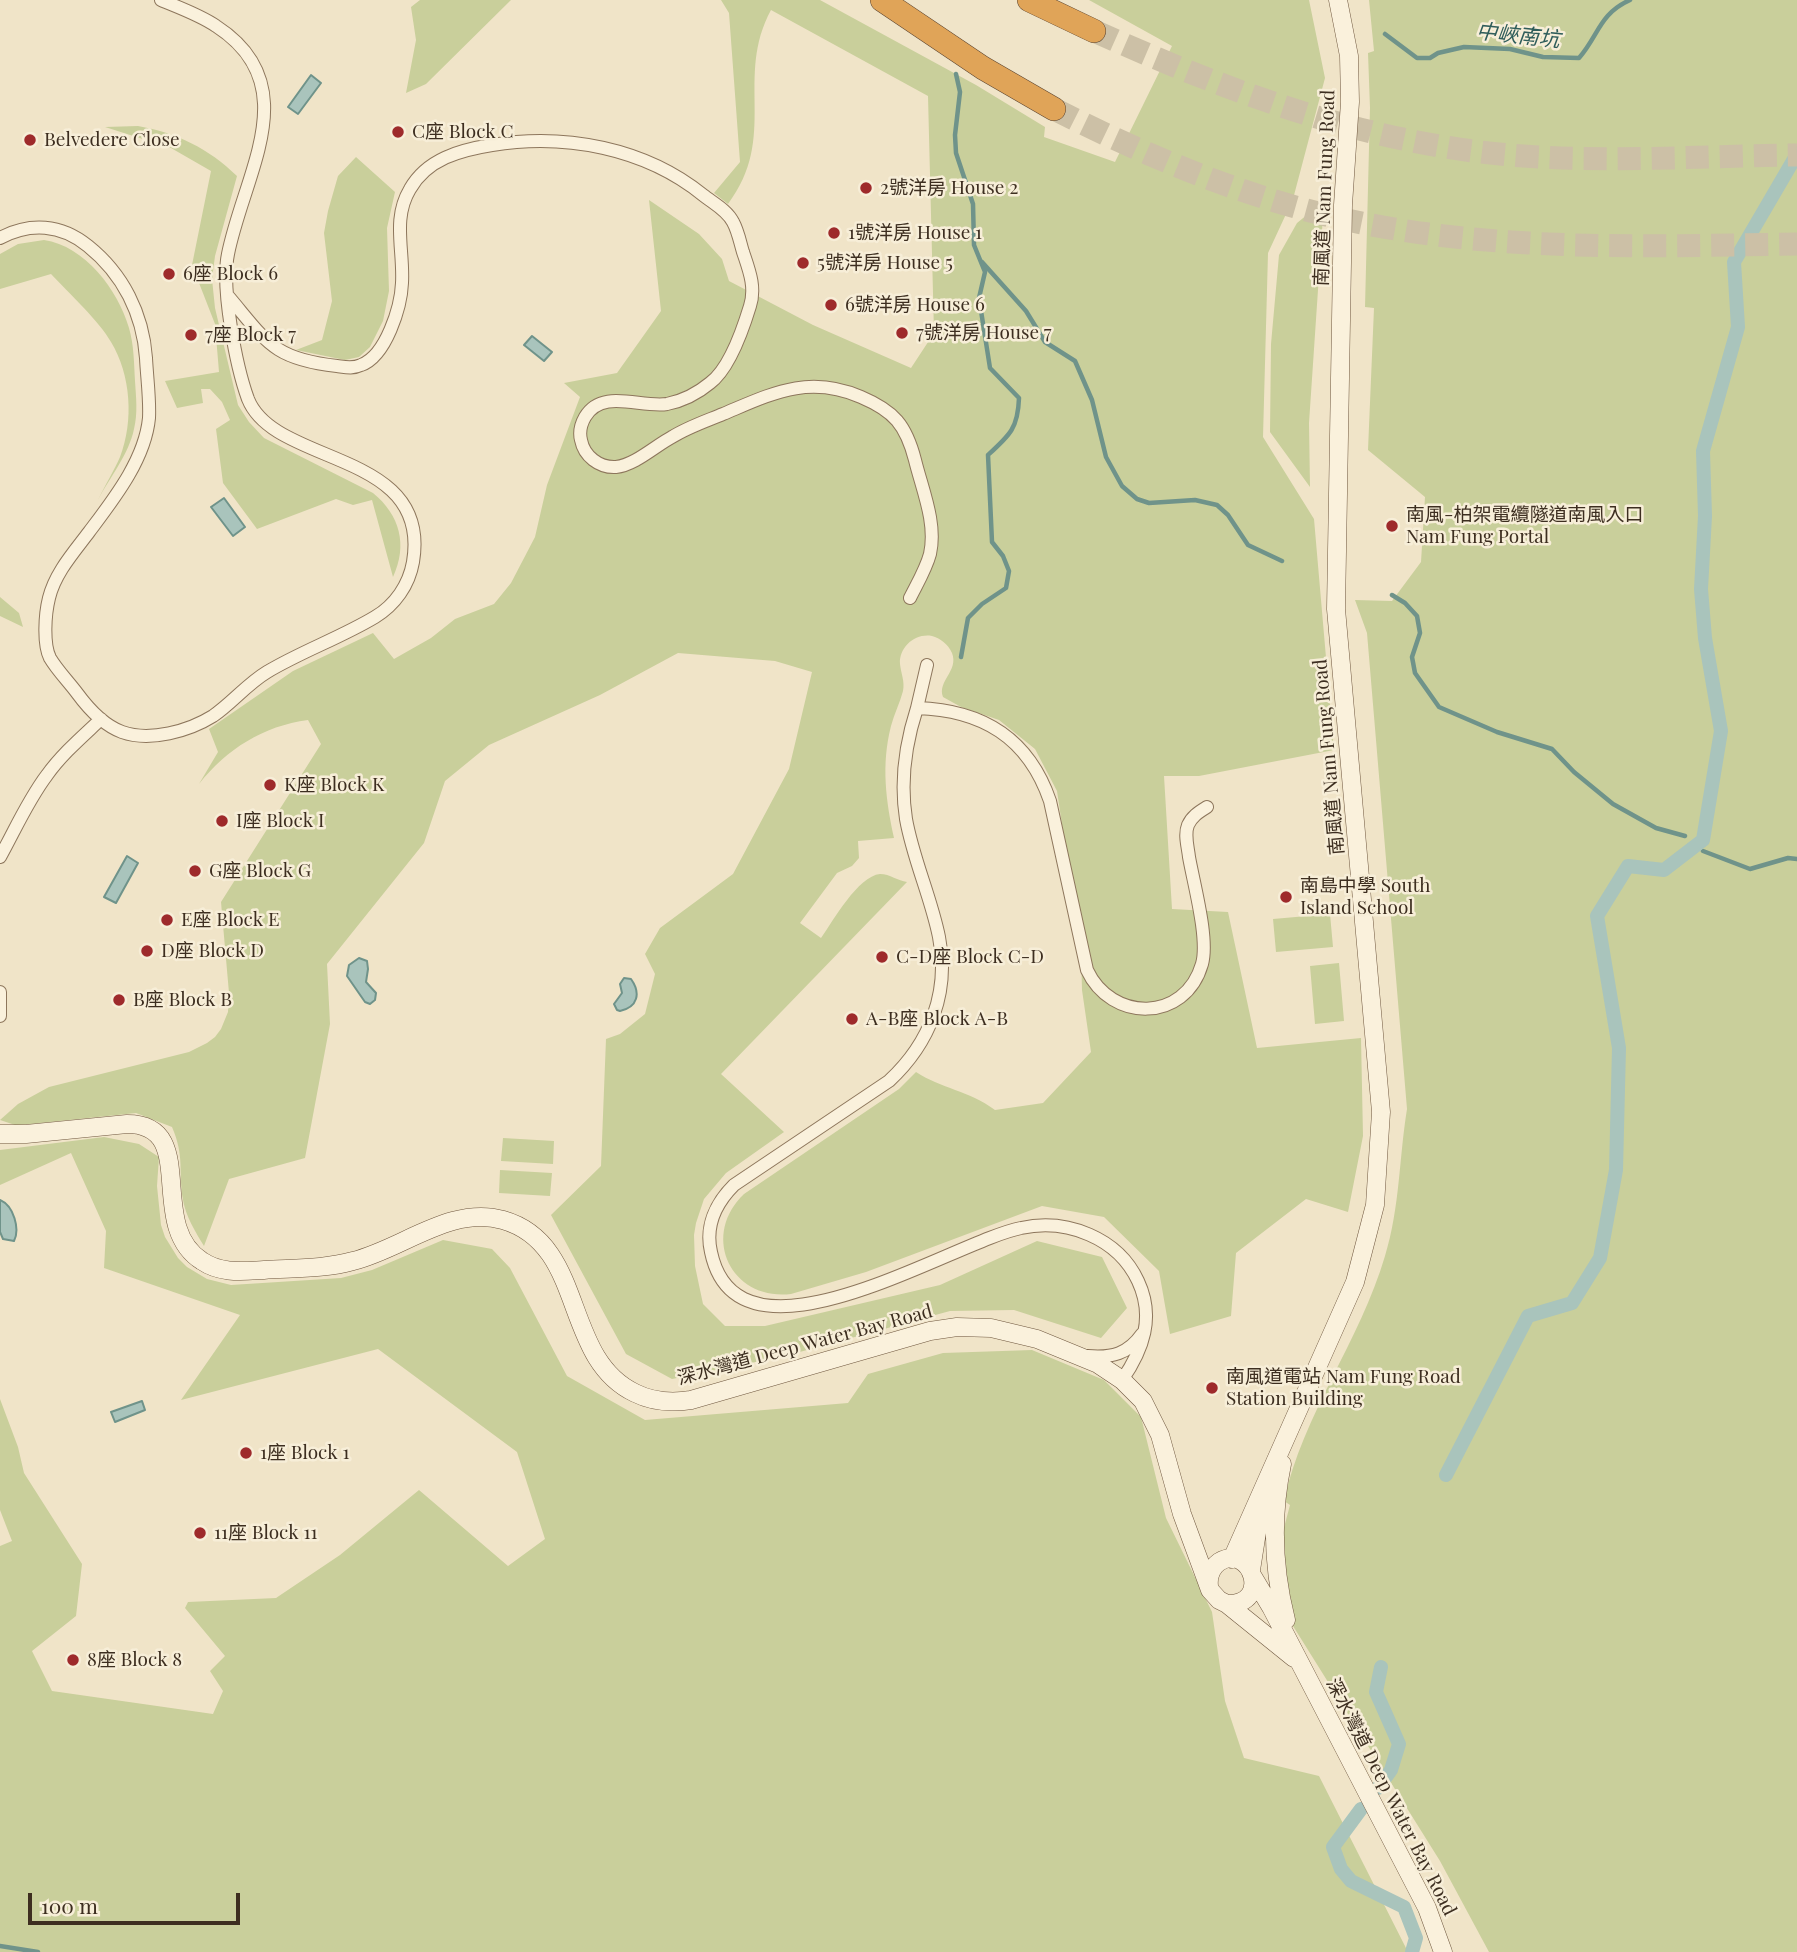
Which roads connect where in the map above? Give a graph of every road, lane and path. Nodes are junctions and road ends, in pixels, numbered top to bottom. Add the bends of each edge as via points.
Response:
1 (161, 0) edge
2 (882, 0) edge
3 (1030, 0) edge
4 (1338, 0) edge
5 (1094, 31) tunnel mouth
6 (1054, 109) tunnel mouth
7 (0, 238) edge
8 (228, 296) junction
9 (910, 598) dead end
10 (926, 665) dead end
11 (917, 708) junction
12 (101, 719) junction
13 (1207, 807) dead end
14 (0, 857) edge
15 (0, 992) edge
16 (0, 1016) edge
17 (0, 1134) edge
18 (1146, 1325) junction
19 (1078, 1355) junction
20 (1122, 1380) junction
21 (1290, 1427) junction
22 (1264, 1489) junction
23 (1182, 1514) junction
24 (1229, 1559) junction
25 (1252, 1573) junction
26 (1209, 1586) junction
27 (1227, 1604) junction
28 (1299, 1662) junction
29 (1443, 1952) edge

1 - 8 street via 206,20 238,42 254,62 263,87 260,143 227,257
2 - 6 highway
3 - 5 highway
4 - 21 main road, 南風道 Nam Fung Road via 1349,56 1350,102 1343,205 1336,608 1381,1111 1375,1205 1355,1282
7 - 12 street via 45,227 81,240 114,273 142,326 149,401 144,442 108,506 61,569 49,598 48,655
8 - 9 street via 284,354 313,364 361,365 376,354 398,307 402,281 399,223 404,201 414,182 436,162 473,149 530,141 596,146 654,164 686,181 732,221 752,281 751,304 728,361 710,383 671,403 599,404 587,414 580,429 585,452 606,466 623,465 677,433 796,387 827,387 864,398 893,416 907,434 930,520 929,554
8 - 12 street via 242,377 255,412 276,431 350,463 393,492 413,533 412,569 402,591 376,617 289,659 197,725 142,735 121,732
10 - 11 street
11 - 13 street via 957,712 984,722 1030,759 1050,801 1087,971 1106,996 1125,1006 1146,1009 1167,1004 1185,992 1198,975 1203,942 1186,837 1192,818
11 - 18 street via 904,764 904,803 941,951 941,985 934,1017 911,1059 890,1081 726,1192 710,1231 714,1263 725,1282 741,1296 761,1305 782,1307 882,1283 1008,1231 1065,1226 1098,1239 1132,1269 1142,1290
12 - 14 street via 48,773
15 - 16 street
17 - 19 main road, 深水灣道 Deep Water Bay Road via 127,1124 150,1129 168,1152 173,1212 182,1241 203,1262 222,1270 338,1265 383,1252 461,1219 487,1217 511,1222 541,1241 555,1260 590,1349 605,1371 625,1389 650,1399 691,1400 918,1334 957,1327 1021,1334
18 - 19 street via 1124,1352 1108,1357
18 - 20 street via 1142,1347
19 - 20 main road, 深水灣道 Deep Water Bay Road
20 - 23 main road, 深水灣道 Deep Water Bay Road via 1156,1423
21 - 22 main road, 南風道 Nam Fung Road
21 - 28 main road via 1279,1481 1275,1553 1278,1588
22 - 24 main road, 南風道 Nam Fung Road
22 - 25 main road, 南風道 Nam Fung Road
23 - 24 main road, 深水灣道 Deep Water Bay Road via 1207,1549
23 - 26 main road, 深水灣道 Deep Water Bay Road
24 - 25 main road via 1245,1564
24 - 26 main road via 1212,1569
25 - 27 main road via 1254,1586 1247,1598
25 - 28 main road, 深水灣道 Deep Water Bay Road
26 - 27 main road via 1216,1598
27 - 28 main road, 深水灣道 Deep Water Bay Road
28 - 29 main road, 深水灣道 Deep Water Bay Road via 1427,1908

